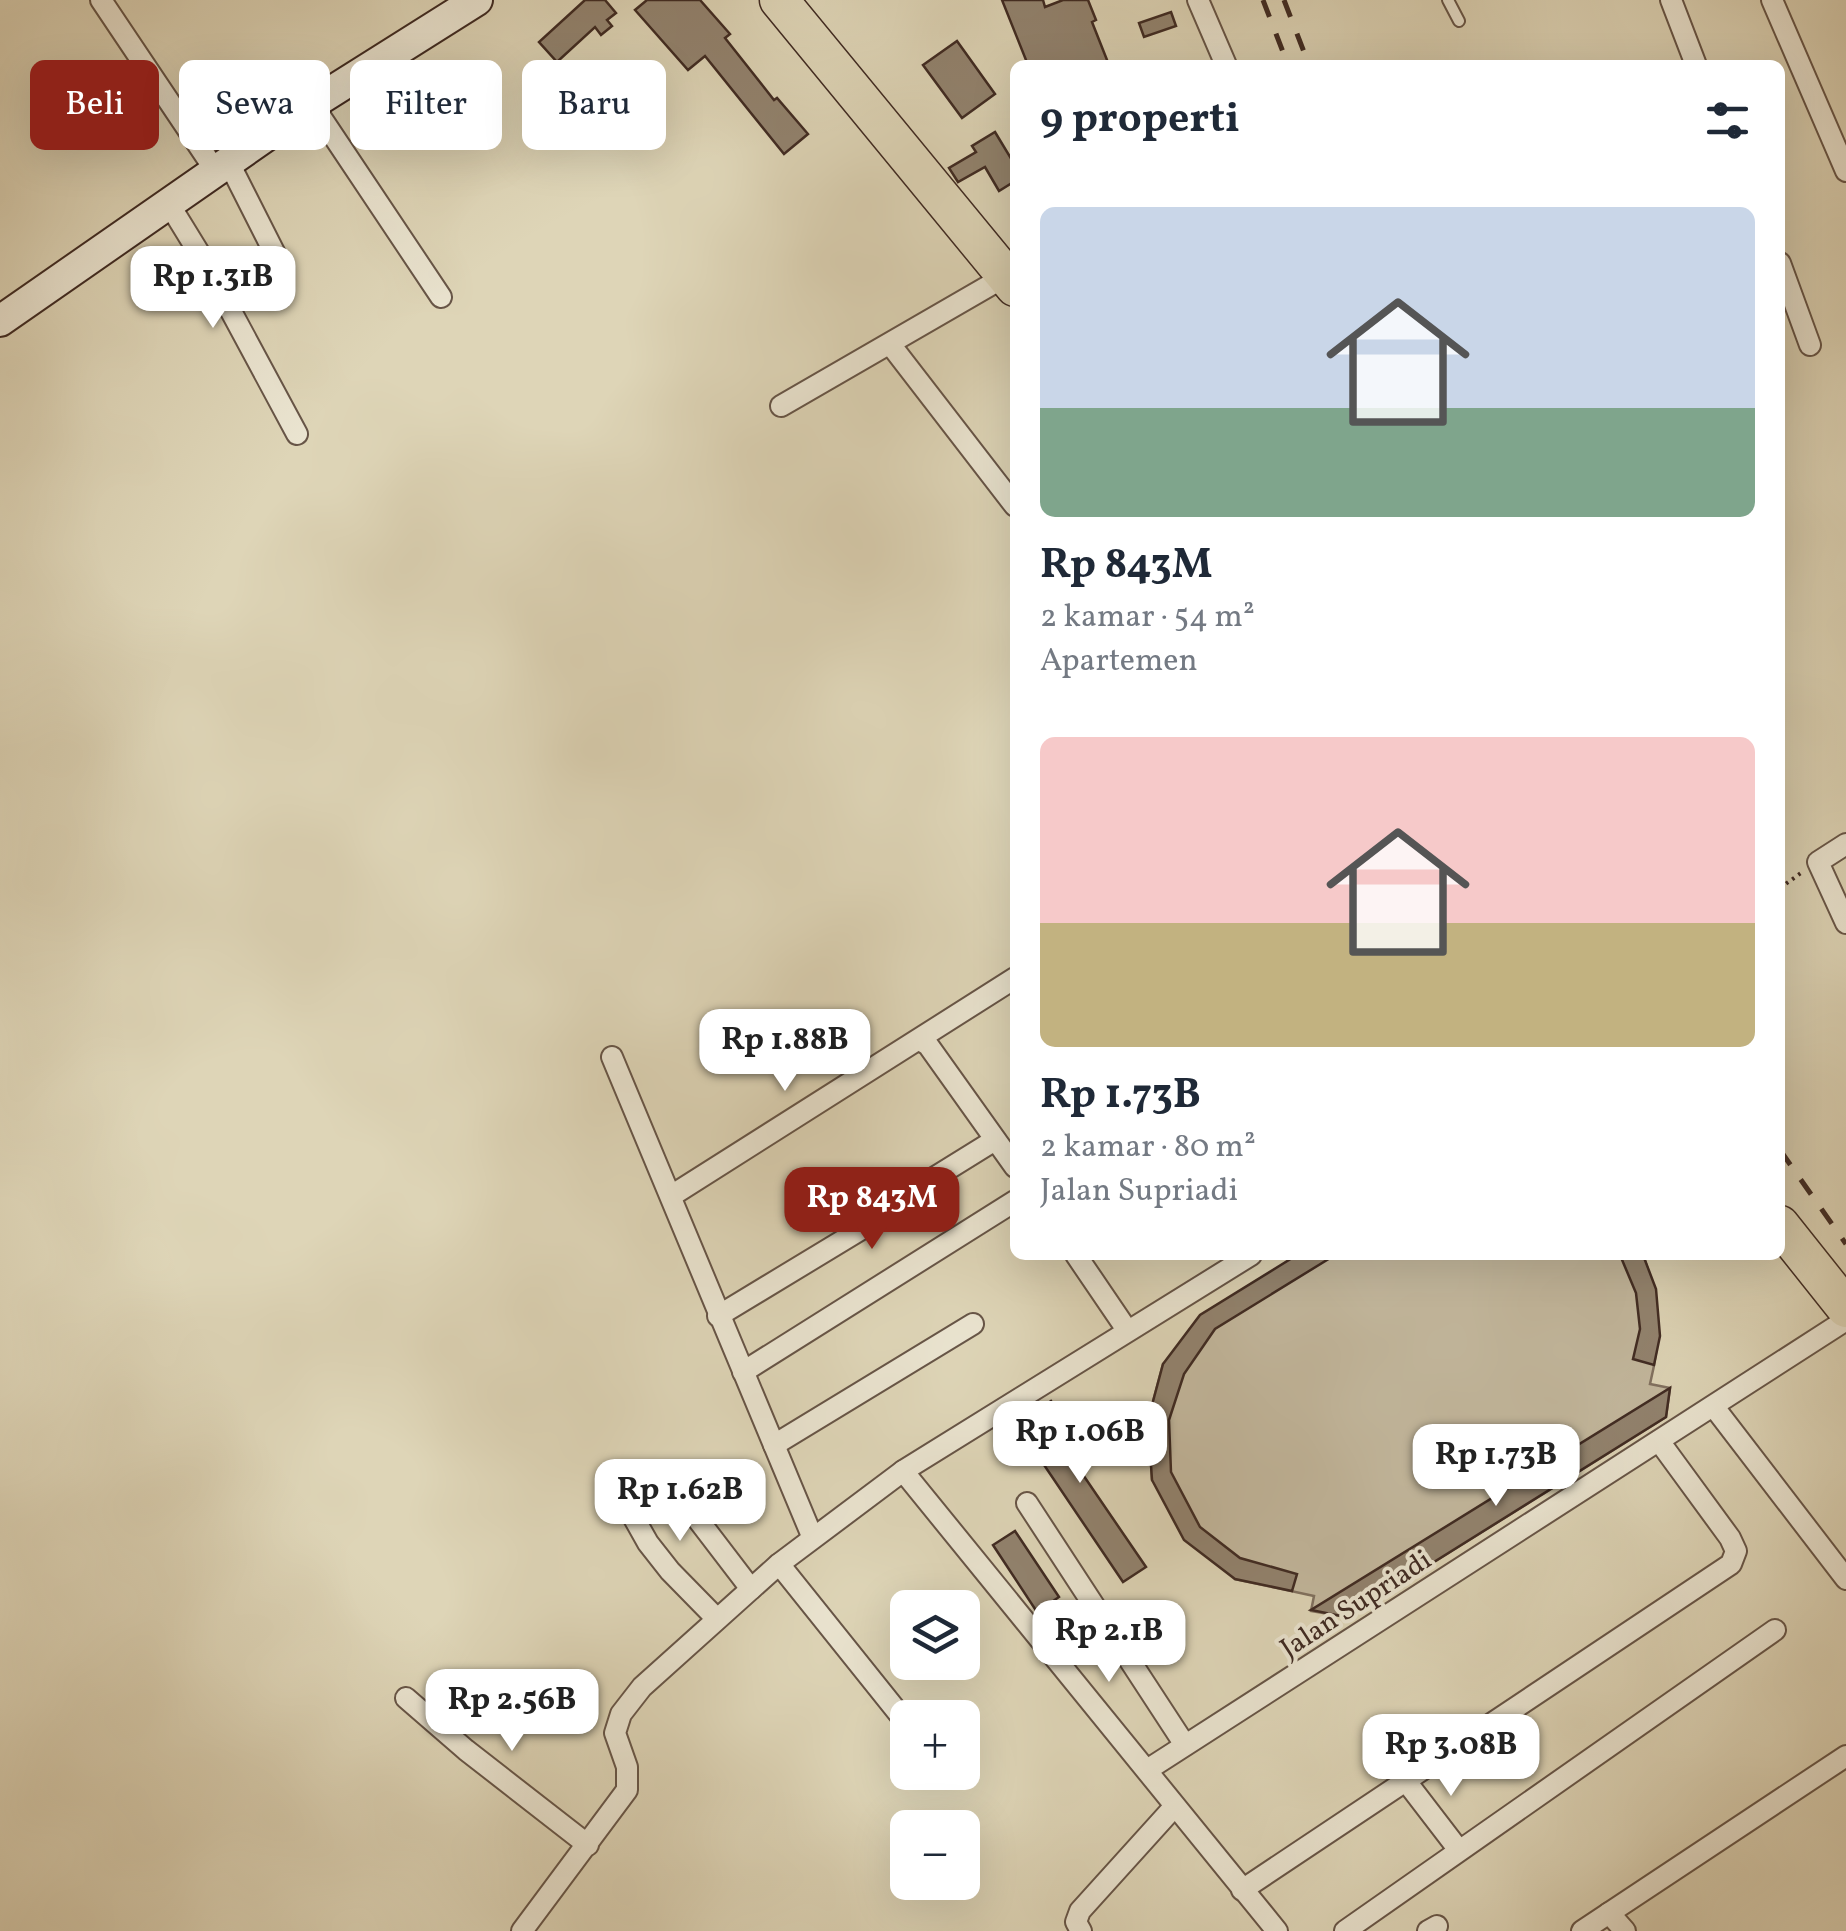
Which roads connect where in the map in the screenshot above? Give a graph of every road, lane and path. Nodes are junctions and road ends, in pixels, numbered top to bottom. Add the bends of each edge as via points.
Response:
1 (477, 0) edge
2 (1198, 0) edge
3 (1448, 0) edge
4 (1671, 0) edge
5 (1772, 0) edge
6 (109, 3) edge
7 (788, 8) edge
8 (1459, 21) dead end
9 (1224, 60) edge
10 (1694, 60) edge
11 (330, 93) edge
12 (330, 131) edge
13 (244, 150) edge
14 (221, 166) junction
15 (1846, 171) edge
16 (168, 204) junction
17 (275, 254) dead end
18 (1785, 277) edge
19 (1010, 282) edge
20 (442, 297) dead end
21 (0, 321) edge
22 (890, 344) junction
23 (1810, 345) dead end
24 (781, 406) dead end
25 (297, 434) dead end
26 (1010, 500) edge
27 (1846, 844) edge
28 (1818, 862) junction
29 (1785, 885) edge
30 (1846, 923) edge
31 (1010, 981) edge
32 (920, 1040) junction
33 (612, 1057) dead end
34 (996, 1140) junction
35 (1010, 1160) edge
36 (671, 1196) junction
37 (1010, 1204) edge
38 (1785, 1231) edge
39 (1079, 1260) edge
40 (1243, 1260) edge
41 (1846, 1308) edge
42 (718, 1316) junction
43 (1846, 1320) edge
44 (973, 1324) dead end
45 (1126, 1330) junction
46 (743, 1372) junction
47 (1714, 1406) junction
48 (1658, 1441) junction
49 (774, 1445) junction
50 (903, 1471) junction
51 (644, 1485) dead end
52 (617, 1488) dead end
53 (1027, 1503) dead end
54 (812, 1536) junction
55 (778, 1564) junction
56 (1846, 1579) edge
57 (750, 1589) junction
58 (717, 1619) junction
59 (1775, 1630) dead end
60 (406, 1698) dead end
61 (890, 1702) edge
62 (1186, 1745) junction
63 (1846, 1756) edge
64 (1146, 1770) junction
65 (1405, 1780) junction
66 (1174, 1807) junction
67 (588, 1845) junction
68 (1458, 1849) junction
69 (1242, 1890) junction
70 (1609, 1913) junction
71 (522, 1931) edge
72 (1081, 1931) edge
73 (1276, 1931) edge
74 (1345, 1931) edge
75 (1582, 1931) edge
76 (1626, 1931) edge

1 - 11 street
2 - 9 street
3 - 8 lane
4 - 10 street
5 - 15 street
6 - 14 street
7 - 19 highway
12 - 20 street
13 - 14 street
14 - 16 street
14 - 17 street
16 - 21 street
16 - 25 street
18 - 23 street
19 - 22 street
22 - 24 street
22 - 26 street
27 - 28 street
28 - 29 path
28 - 30 street
31 - 32 street
32 - 34 street
32 - 36 street
33 - 36 street
34 - 35 street
34 - 42 street
36 - 42 street
37 - 46 street
38 - 41 highway
39 - 45 street
40 - 45 street
42 - 46 street
43 - 47 street, Jalan Supriadi
44 - 49 street
45 - 50 street
46 - 49 street
47 - 48 street, Jalan Supriadi
47 - 56 street
48 - 62 street, Jalan Supriadi
48 - 65 street via 1730,1538 1736,1551 1731,1564
49 - 54 street
50 - 54 street
50 - 64 street
51 - 57 street via 686,1504
52 - 58 street via 648,1543
53 - 62 street
54 - 55 street
55 - 57 street
55 - 61 street
57 - 58 street
58 - 67 street via 621,1714 614,1733 627,1767 627,1790
59 - 68 street
60 - 67 street
62 - 64 street, Jalan Supriadi
63 - 70 street
64 - 66 street
65 - 68 street
65 - 69 street
66 - 69 street
66 - 72 street via 1080,1911
67 - 71 street
68 - 74 street
69 - 73 street
70 - 75 street
70 - 76 street

